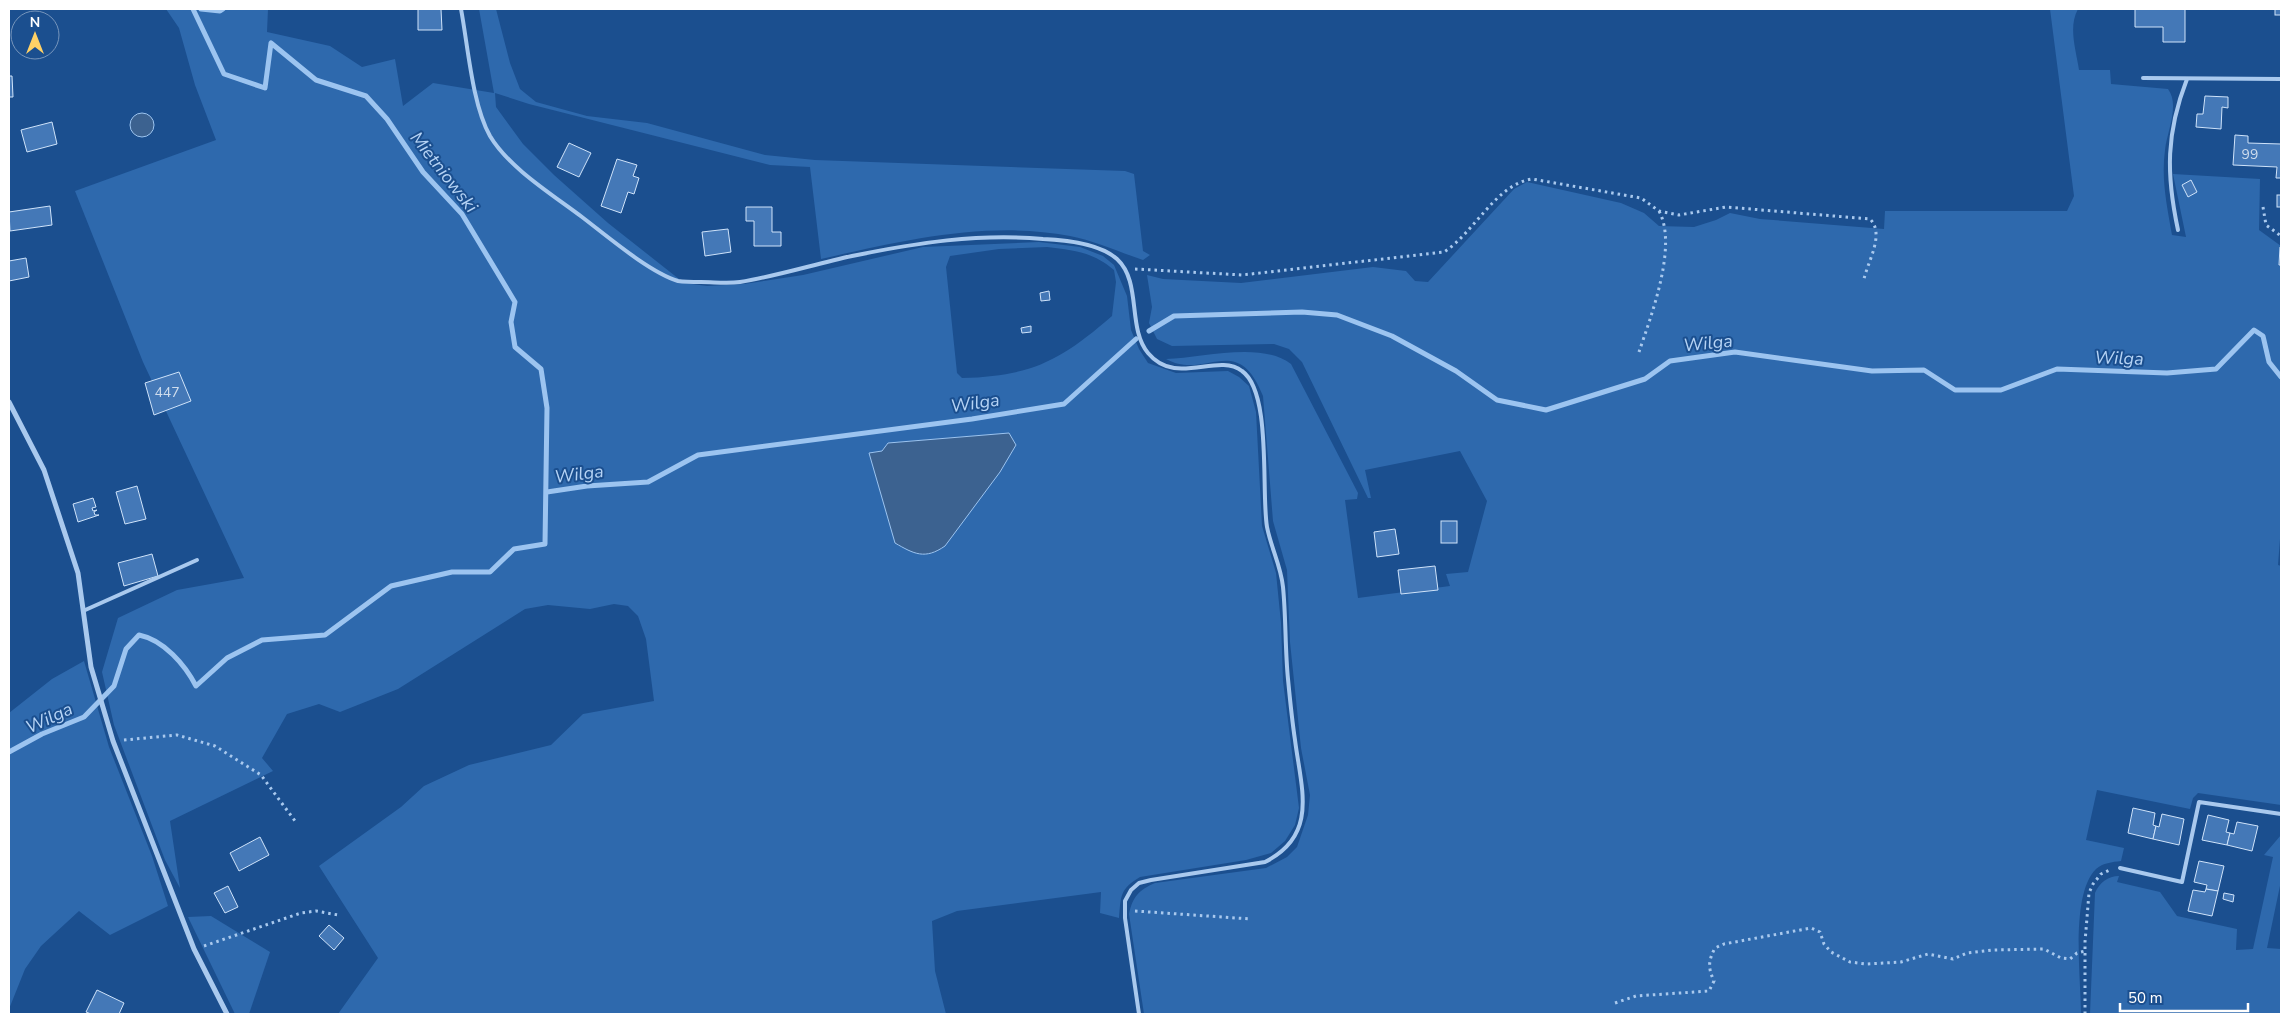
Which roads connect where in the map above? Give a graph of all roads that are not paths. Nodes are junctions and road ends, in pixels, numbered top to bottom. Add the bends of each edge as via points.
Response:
1 (461, 9) edge
2 (2143, 78) dead end
3 (2187, 79) junction
4 (2281, 79) edge
5 (2178, 230) dead end
6 (9, 402) edge
7 (197, 560) dead end
8 (83, 611) junction
9 (2281, 814) edge
10 (2120, 868) road end
11 (227, 1014) edge
12 (1139, 1014) edge

1 - 12 lane via 479,110 491,138 519,168 654,269 680,281 736,283 927,242 982,237 1033,238 1082,244 1117,260 1124,270 1147,352 1160,362 1189,370 1229,365 1243,371 1252,381 1258,400 1268,528 1283,586 1288,674 1304,793 1303,811 1292,842 1278,856 1265,862 1139,883 1131,890 1125,907
2 - 3 lane
3 - 4 lane
3 - 5 lane via 2169,146 2170,192
6 - 8 street via 44,470 78,573
7 - 8 lane
8 - 11 street via 91,667 113,741 194,949
9 - 10 lane via 2199,802 2182,882

